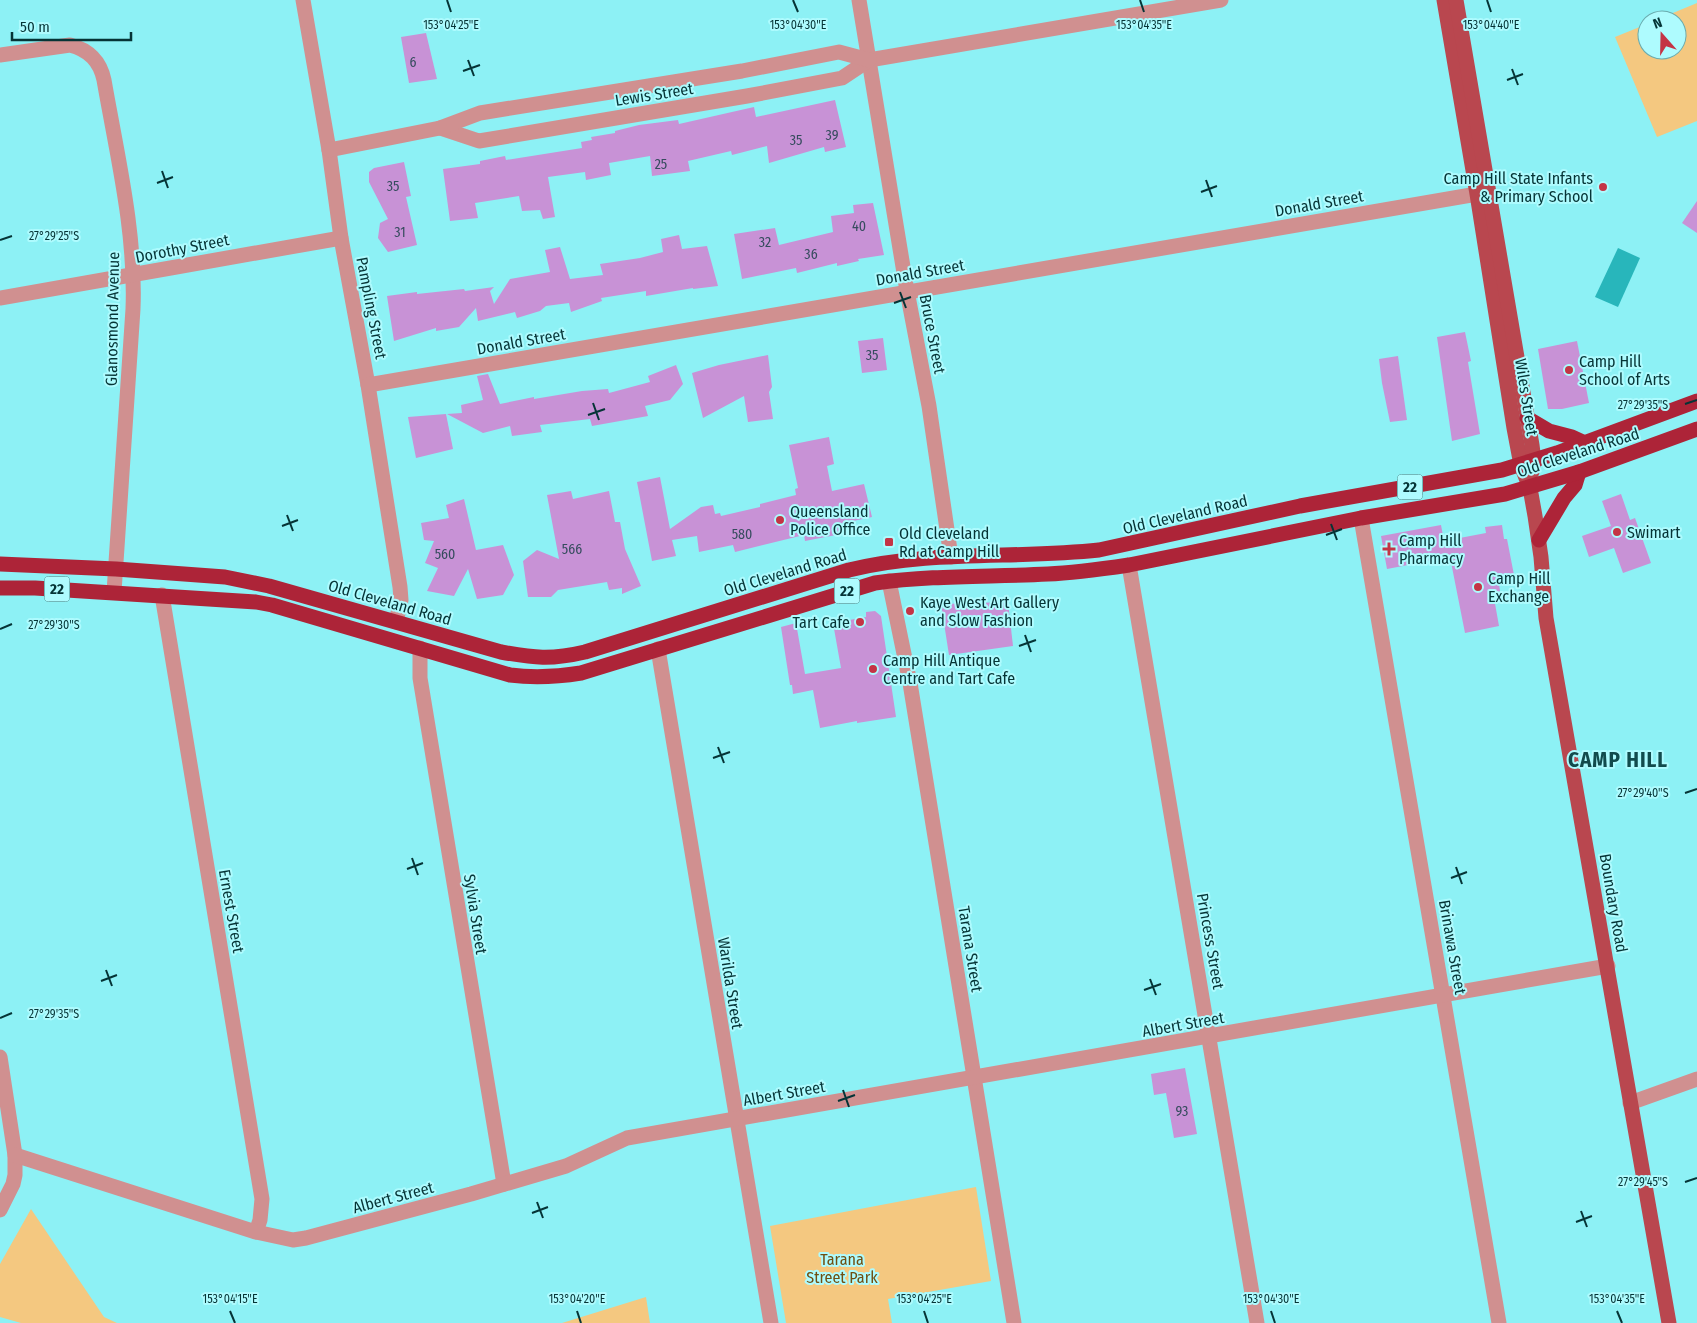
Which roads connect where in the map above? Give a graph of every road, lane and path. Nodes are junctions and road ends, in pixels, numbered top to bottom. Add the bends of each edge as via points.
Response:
1 (303, 0) edge
2 (858, 0) edge
3 (1221, 0) edge
4 (1444, 0) edge
5 (1456, 0) edge
6 (0, 55) edge
7 (869, 60) junction
8 (440, 128) junction
9 (329, 150) junction
10 (1477, 194) junction
11 (341, 238) junction
12 (133, 275) junction
13 (908, 292) junction
14 (0, 298) edge
15 (368, 385) junction
16 (1697, 401) edge
17 (1527, 418) junction
18 (1697, 429) edge
19 (1585, 443) junction
20 (1527, 463) junction
21 (1579, 472) junction
22 (1530, 488) junction
23 (1361, 518) junction
24 (1539, 540) junction
25 (951, 557) junction
26 (0, 564) edge
27 (1129, 565) junction
28 (116, 569) junction
29 (889, 581) junction
30 (0, 588) edge
31 (114, 592) junction
32 (162, 595) junction
33 (396, 622) junction
34 (420, 648) junction
35 (658, 649) junction
36 (1608, 966) junction
37 (1443, 995) junction
38 (1209, 1037) junction
39 (0, 1057) edge
40 (974, 1078) junction
41 (1697, 1079) edge
42 (1630, 1103) junction
43 (736, 1119) junction
44 (15, 1155) junction
45 (504, 1184) junction
46 (0, 1210) edge
47 (256, 1232) junction
48 (771, 1323) edge
49 (1014, 1323) edge
50 (1257, 1323) edge
51 (1499, 1323) edge
52 (1669, 1323) edge

1 - 9 street, Pampling Street
2 - 7 street, Bruce Street
3 - 7 street, Lewis Street
4 - 10 main road, Wiles Street
5 - 17 main road, Wiles Street
6 - 12 street, Glanosmond Avenue via 62,45 78,47 99,65 130,237
7 - 8 street, Lewis Street via 839,52 480,113
7 - 8 street, Lewis Street via 842,78 479,140
7 - 13 street, Bruce Street
8 - 9 street, Lewis Street
9 - 11 street, Pampling Street
10 - 13 street, Donald Street
10 - 20 main road, Wiles Street via 1504,371
11 - 12 street, Dorothy Street
11 - 15 street, Pampling Street
12 - 14 street, Dorothy Street
12 - 28 street, Glanosmond Avenue
13 - 15 street, Donald Street
13 - 25 street, Bruce Street
15 - 33 street, Pampling Street via 400,588
16 - 19 highway, Old Cleveland Road / 22
17 - 19 highway via 1549,431
17 - 20 main road, Wiles Street
18 - 21 highway, Old Cleveland Road / 22
19 - 20 highway, Old Cleveland Road / 22
20 - 22 main road, Wiles Street
20 - 25 highway, Old Cleveland Road / 22 via 1488,473 1300,506 1099,550
21 - 22 highway, Old Cleveland Road / 22
21 - 24 highway
22 - 23 highway, Old Cleveland Road / 22 via 1488,498
22 - 24 main road, Boundary Road
23 - 27 highway, Old Cleveland Road / 22
23 - 37 street, Brinawa Street
24 - 36 main road, Boundary Road via 1546,618
25 - 33 highway, Old Cleveland Road / 22 via 898,560 849,570 564,657 535,658 501,652
26 - 28 highway, Old Cleveland Road / 22
27 - 29 highway, Old Cleveland Road / 22 via 1049,574
27 - 38 street, Princess Street
28 - 31 street, Glanosmond Avenue
28 - 33 highway, Old Cleveland Road / 22 via 225,577
29 - 35 highway, Old Cleveland Road / 22
29 - 40 street, Tarana Street via 910,683
30 - 31 highway, Old Cleveland Road / 22
31 - 32 highway, Old Cleveland Road / 22
32 - 34 highway, Old Cleveland Road / 22 via 272,605
32 - 47 street, Ernest Street via 262,1199
34 - 35 highway, Old Cleveland Road / 22 via 531,677 581,673
34 - 45 street, Sylvia Street via 420,678
35 - 43 street, Warilda Street
36 - 37 street, Albert Street
36 - 42 main road, Boundary Road
37 - 38 street, Albert Street
37 - 51 street, Brinawa Street
38 - 40 street, Albert Street
38 - 50 street, Princess Street
39 - 44 street
40 - 43 street, Albert Street
40 - 49 street, Tarana Street
41 - 42 street
42 - 52 main road, Boundary Road
43 - 45 street, Albert Street via 627,1138 566,1166
43 - 48 street, Warilda Street
44 - 46 street via 13,1184
44 - 47 street, Albert Street
45 - 47 street, Albert Street via 306,1238 293,1240

